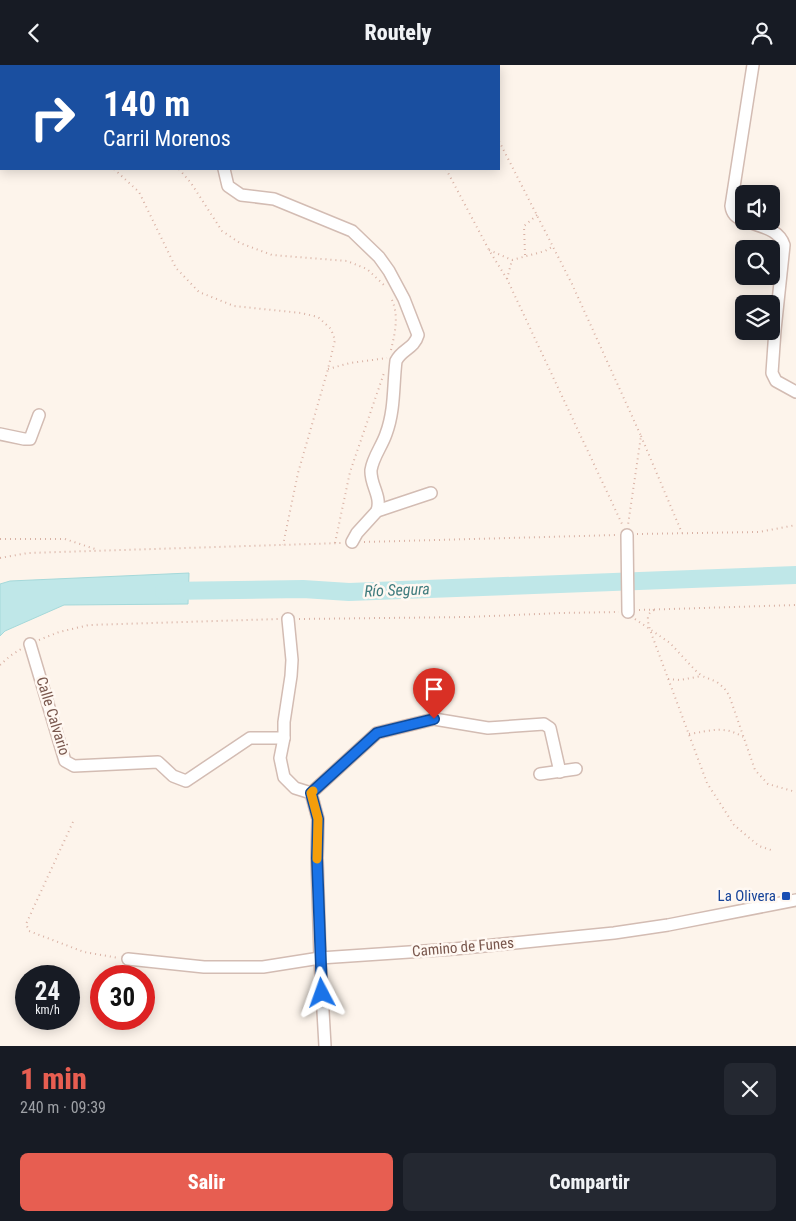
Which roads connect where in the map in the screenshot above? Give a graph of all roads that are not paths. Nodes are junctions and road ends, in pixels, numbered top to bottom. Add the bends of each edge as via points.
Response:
1 (753, 65) edge
2 (224, 170) edge
3 (735, 216) edge
4 (770, 230) edge
5 (796, 391) edge
6 (39, 415) dead end
7 (0, 435) edge
8 (432, 493) dead end
9 (377, 511) junction
10 (627, 535) road end
11 (352, 542) road end
12 (628, 612) road end
13 (288, 619) road end
14 (30, 644) road end
15 (284, 738) junction
16 (576, 769) dead end
17 (560, 772) junction
18 (540, 774) dead end
19 (311, 793) junction
20 (796, 900) edge
21 (320, 958) junction
22 (128, 959) road end
23 (325, 1046) edge

1 - 3 street via 731,206
2 - 9 street via 228,186 241,195 274,199 352,231 379,257 404,299 418,335 412,346 396,361 393,408 371,469 379,500
4 - 5 street via 779,235 784,245 772,373 776,381
6 - 7 street via 30,439
8 - 9 street
9 - 11 street
10 - 12 street
13 - 15 street via 292,660
14 - 15 street, Calle Calvario via 65,761 74,766 158,762 173,777 186,781 250,738
15 - 19 street via 280,757 284,777 295,788
16 - 17 street
17 - 18 street
17 - 19 street via 550,728 544,724 488,728 434,719 377,733
19 - 21 street via 318,819
20 - 21 street, Camino de Funes via 614,933
21 - 22 street, Camino de Funes via 263,967 204,967
21 - 23 street

